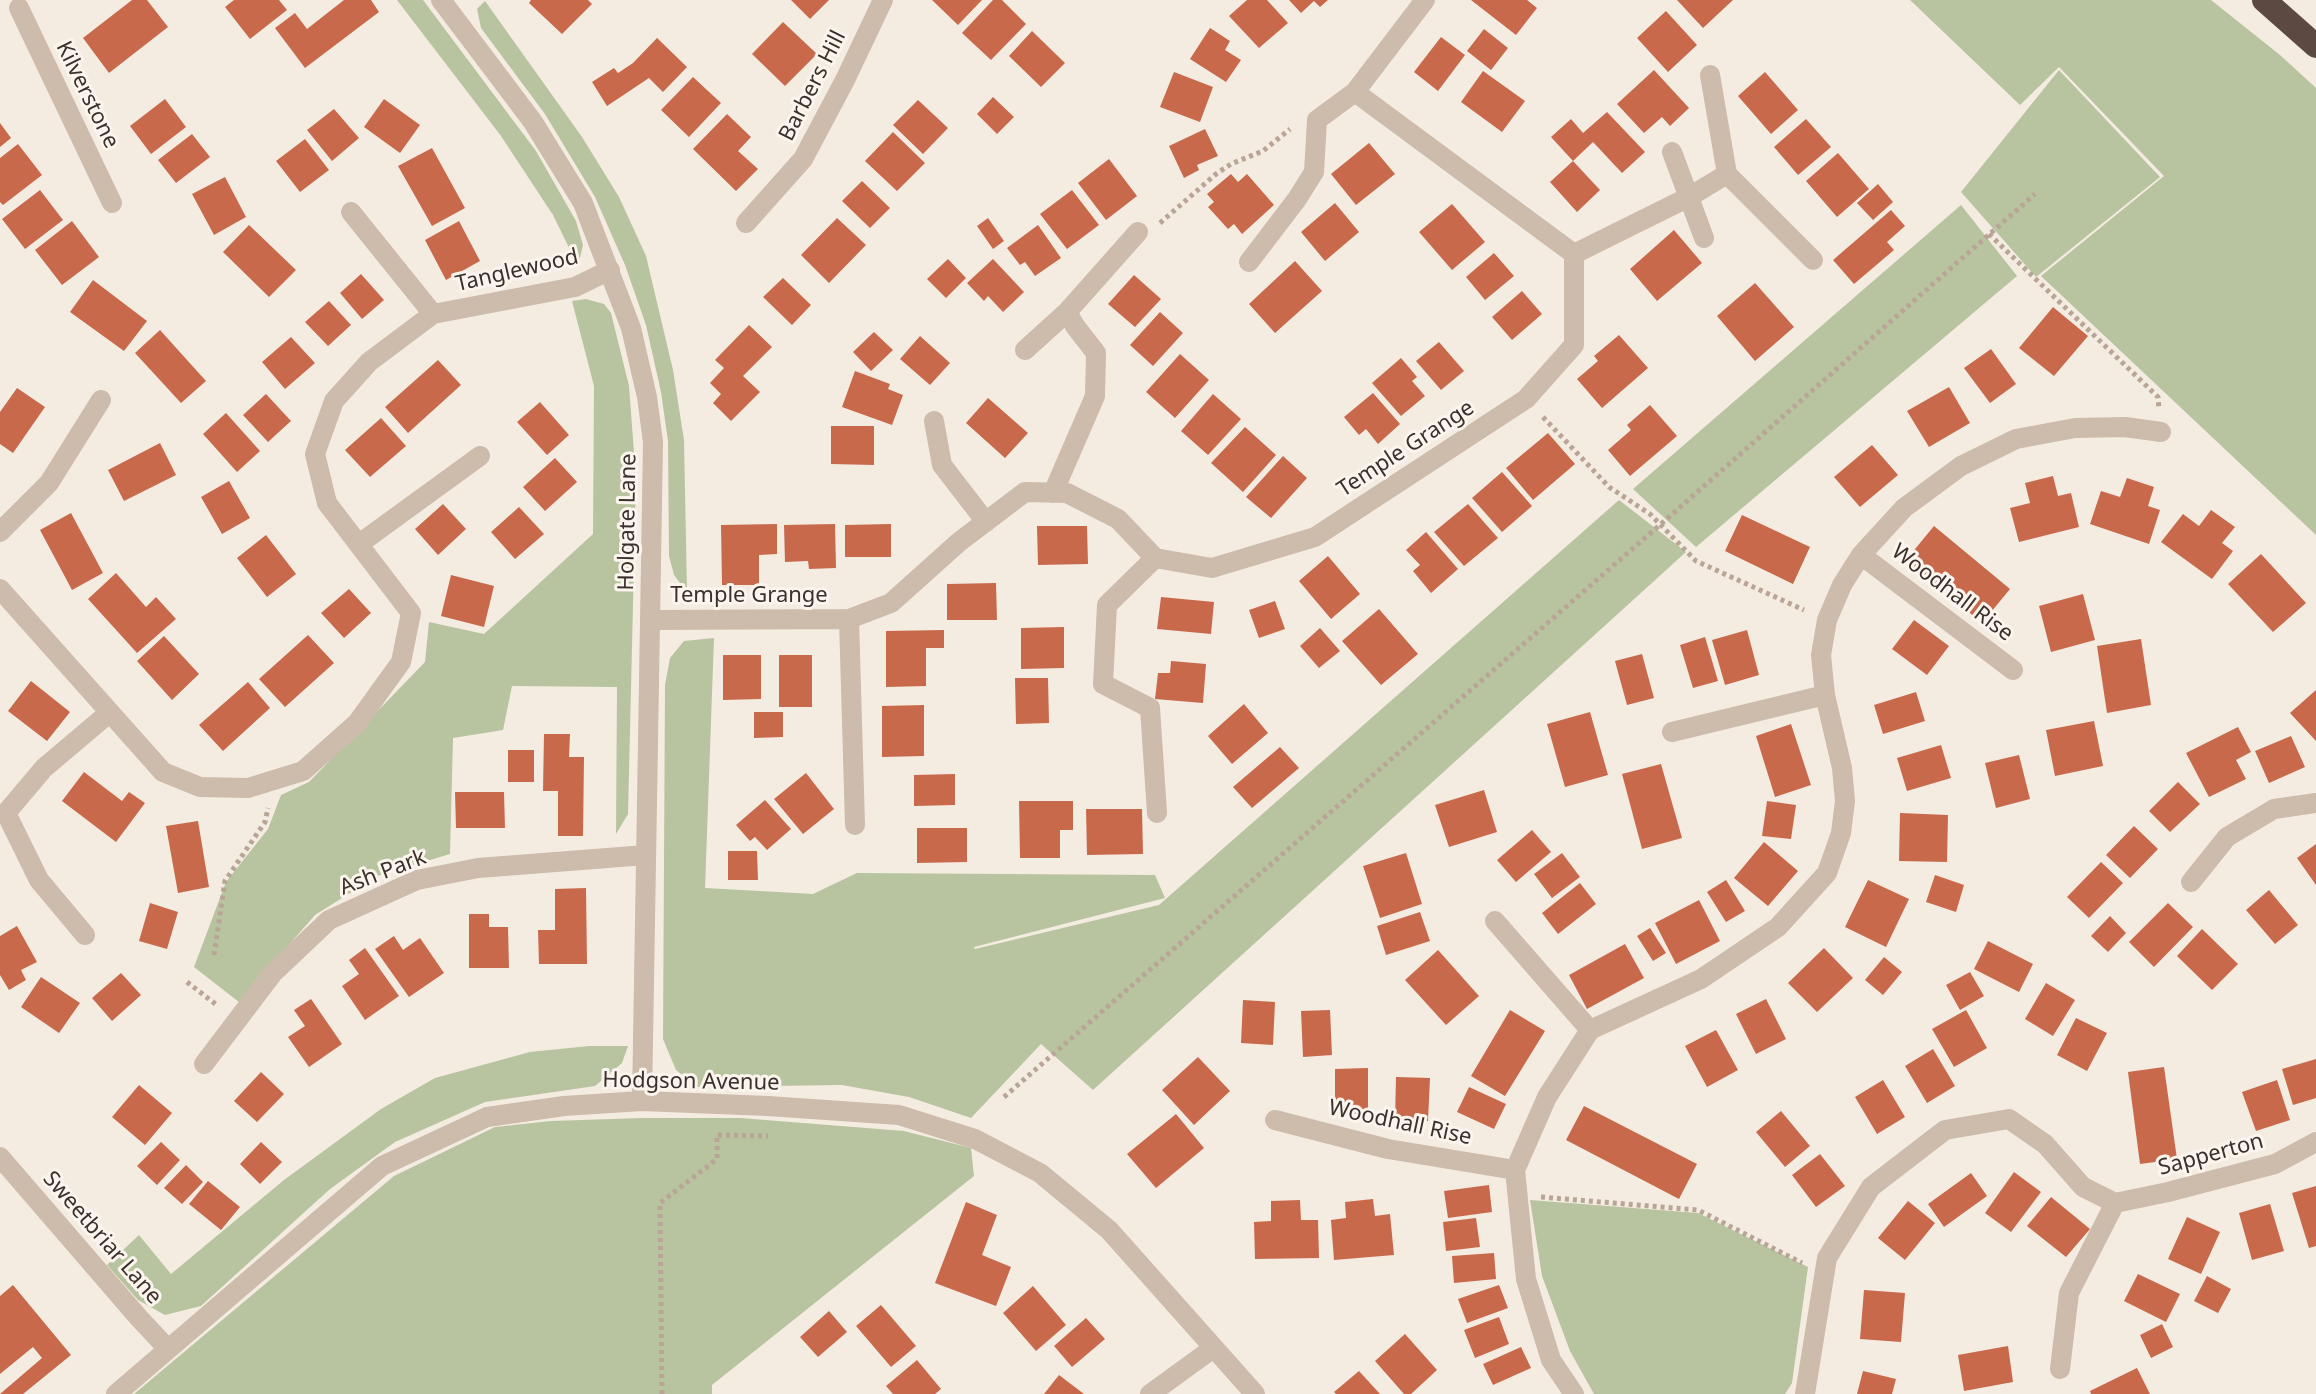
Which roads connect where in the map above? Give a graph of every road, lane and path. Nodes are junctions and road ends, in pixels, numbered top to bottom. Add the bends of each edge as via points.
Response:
1 (883, 0) edge
2 (1425, 0) edge
3 (2264, 0) edge
4 (444, 1) edge
5 (16, 8) edge
6 (2316, 46) edge
7 (1710, 75) dead end
8 (1355, 92) junction
9 (1317, 120) junction
10 (1672, 152) dead end
11 (1727, 174) junction
12 (2035, 194) dead end
13 (1689, 197) junction
14 (112, 203) dead end
15 (351, 212) dead end
16 (746, 223) dead end
17 (1138, 232) joint
18 (1989, 234) junction
19 (1704, 238) dead end
20 (1574, 254) junction
21 (1813, 260) dead end
22 (1249, 262) dead end
23 (610, 270) junction
24 (1067, 312) junction
25 (433, 314) junction
26 (1025, 350) dead end
27 (1526, 399) junction
28 (101, 400) dead end
29 (934, 421) dead end
30 (2161, 432) joint
31 (480, 456) dead end
32 (1053, 493) junction
33 (986, 522) junction
34 (1661, 524) junction
35 (0, 532) edge
36 (359, 544) junction
37 (1861, 555) junction
38 (1155, 558) junction
39 (0, 589) edge
40 (849, 619) junction
41 (651, 620) junction
42 (1827, 620) junction
43 (2013, 670) dead end
44 (1825, 695) junction
45 (109, 713) junction
46 (1672, 732) dead end
47 (275, 780) junction
48 (2316, 803) edge
49 (1157, 813) dead end
50 (855, 825) dead end
51 (646, 855) junction
52 (2191, 882) dead end
53 (1495, 921) dead end
54 (85, 935) dead end
55 (214, 955) dead end
56 (187, 982) dead end
57 (237, 1021) junction
58 (1590, 1030) junction
59 (204, 1064) dead end
60 (1004, 1097) dead end
61 (642, 1101) junction
62 (1275, 1120) dead end
63 (768, 1136) dead end
64 (2316, 1142) edge
65 (0, 1157) edge
66 (1515, 1170) junction
67 (1516, 1195) junction
68 (2115, 1203) junction
69 (1825, 1274) junction
70 (168, 1349) junction
71 (1212, 1349) junction
72 (2060, 1369) dead end
73 (116, 1394) edge
74 (662, 1394) edge
75 (1150, 1394) edge
76 (1255, 1394) edge
77 (1574, 1394) edge
78 (1805, 1394) edge

1 - 16 street, Barbers Hill via 803,159
2 - 8 street
3 - 6 highway
4 - 23 street, Holgate Lane via 533,122 583,203
5 - 14 street, Kilverstone
7 - 11 street
8 - 9 street
8 - 20 street
9 - 17 path via 1299,121 1263,151 1216,174 1149,233
9 - 22 street via 1314,172
10 - 13 street
11 - 13 street
11 - 21 street
12 - 18 path
13 - 19 street
13 - 20 street
15 - 25 street, Tanglewood
17 - 24 street
18 - 30 path via 2158,397
18 - 34 path
20 - 27 street, Temple Grange via 1574,345
23 - 25 street, Tanglewood via 575,287
23 - 41 street, Holgate Lane via 631,328 653,442
24 - 26 street
24 - 32 street via 1096,353 1095,396
25 - 36 street, Tanglewood via 369,362 334,401 315,454 327,503
27 - 34 path via 1609,487
27 - 38 street, Temple Grange via 1315,537 1212,568
28 - 35 street via 49,483
29 - 33 street via 942,465
30 - 37 street, Woodhall Rise via 2075,428 2016,439 1961,466 1904,508
31 - 36 street
32 - 33 street, Temple Grange via 1025,492
32 - 38 street, Temple Grange via 1067,493 1118,519
33 - 40 street, Temple Grange via 891,603
34 - 42 path via 1696,561
34 - 60 path
36 - 47 street, Tanglewood via 411,613 401,662 357,723 303,771
37 - 42 street, Woodhall Rise
37 - 43 street, Woodhall Rise
38 - 49 street via 1107,605 1103,684 1150,708
39 - 45 street, Tanglewood
40 - 41 street, Temple Grange
40 - 50 street, Temple Grange
41 - 51 street, Holgate Lane
42 - 44 street, Woodhall Rise via 1821,655
44 - 46 street
44 - 58 street, Woodhall Rise via 1845,801 1827,873 1778,927 1701,979
45 - 47 street, Tanglewood via 163,772 200,787 248,788
45 - 54 street via 44,768 6,813 39,880
47 - 55 path via 265,822 225,881
48 - 52 street via 2274,809 2227,837
51 - 57 street, Ash Park via 478,868 417,880 329,920 273,973
51 - 61 street, Holgate Lane
53 - 58 street
56 - 57 path
57 - 59 street, Ash Park
58 - 66 street via 1547,1097
61 - 70 street, Hodgson Avenue via 487,1117 382,1166
61 - 71 street, Hodgson Avenue via 899,1115 975,1139 1040,1173 1109,1230
62 - 66 street, Woodhall Rise via 1388,1149
63 - 74 path via 717,1135 717,1159 660,1203
64 - 68 street, Sapperton via 2275,1164
65 - 70 street, Sweetbriar Lane
66 - 67 street
67 - 69 path via 1698,1210
67 - 77 street via 1526,1279 1551,1360
68 - 69 street via 2083,1187 2045,1144 2009,1119 1945,1130 1871,1187 1827,1258
68 - 72 street via 2069,1293
69 - 78 street
70 - 73 street, Hodgson Avenue
71 - 75 street
71 - 76 street, Hodgson Avenue

